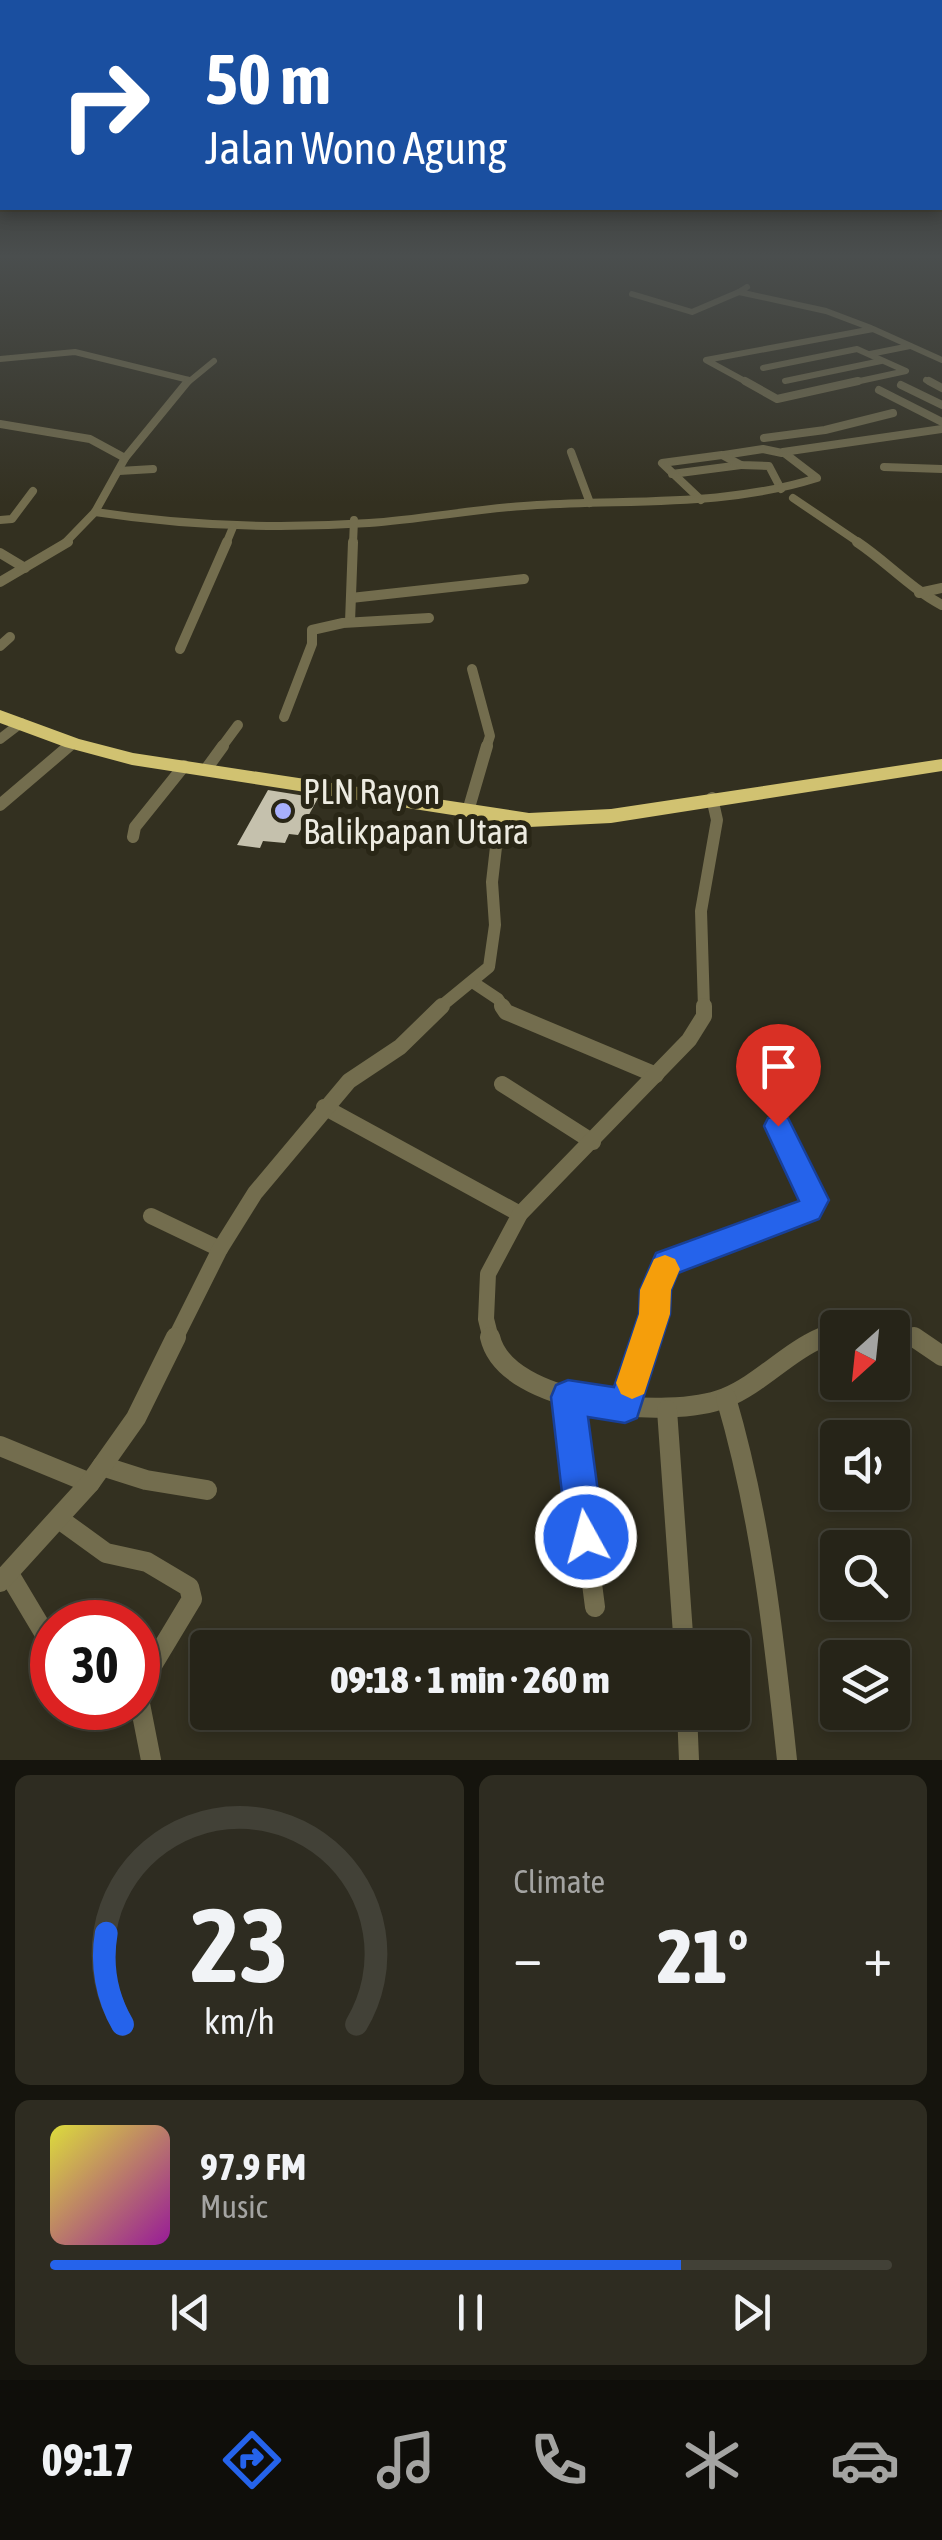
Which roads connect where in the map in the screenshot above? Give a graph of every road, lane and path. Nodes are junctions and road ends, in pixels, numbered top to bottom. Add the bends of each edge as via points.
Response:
1 (818, 339) edge
2 (895, 339) edge
3 (910, 346) junction
4 (831, 354) junction
5 (870, 354) junction
6 (0, 359) edge
7 (881, 360) junction
8 (942, 360) edge
9 (214, 361) dead end
10 (855, 366) junction
11 (189, 380) junction
12 (785, 380) junction
13 (926, 380) dead end
14 (901, 385) dead end
15 (942, 388) edge
16 (880, 390) dead end
17 (808, 392) junction
18 (942, 404) edge
19 (893, 413) dead end
20 (821, 417) dead end
21 (942, 422) edge
22 (0, 424) edge
23 (854, 424) junction
24 (838, 427) junction
25 (825, 430) junction
26 (764, 438) dead end
27 (882, 440) junction
28 (832, 447) junction
29 (571, 452) dead end
30 (782, 453) junction
31 (722, 455) junction
32 (125, 458) junction
33 (741, 465) junction
34 (884, 467) dead end
35 (153, 469) dead end
36 (942, 470) edge
37 (119, 471) junction
38 (672, 474) junction
39 (781, 489) junction
40 (33, 490) dead end
41 (793, 498) dead end
42 (701, 500) junction
43 (590, 503) junction
44 (95, 512) junction
45 (0, 520) edge
46 (354, 520) junction
47 (234, 526) junction
48 (0, 553) edge
49 (24, 568) junction
50 (524, 579) dead end
51 (0, 582) edge
52 (942, 588) edge
53 (918, 592) junction
54 (351, 598) junction
55 (942, 605) edge
56 (429, 618) dead end
57 (350, 622) junction
58 (10, 636) dead end
59 (0, 646) edge
60 (180, 649) dead end
61 (472, 668) dead end
62 (284, 717) dead end
63 (6, 719) edge
64 (238, 725) dead end
65 (0, 739) edge
66 (72, 743) junction
67 (942, 765) edge
68 (184, 766) junction
69 (207, 768) junction
70 (712, 798) junction
71 (0, 804) edge
72 (468, 810) junction
73 (512, 819) junction
74 (133, 837) dead end
75 (474, 983) junction
76 (656, 1075) junction
77 (502, 1084) dead end
78 (324, 1107) junction
79 (778, 1126) dead end
80 (593, 1142) junction
81 (520, 1214) junction
82 (152, 1216) dead end
83 (220, 1249) junction
84 (910, 1336) edge
85 (820, 1338) edge
86 (942, 1356) edge
87 (568, 1397) junction
88 (726, 1398) junction
89 (625, 1406) junction
90 (668, 1410) junction
91 (0, 1446) edge
92 (102, 1466) junction
93 (90, 1484) junction
94 (207, 1490) dead end
95 (59, 1519) junction
96 (4, 1578) edge
97 (594, 1607) dead end
98 (30, 1615) edge
99 (683, 1630) edge
100 (688, 1730) edge
101 (151, 1760) edge
102 (689, 1760) edge
103 (786, 1760) edge

1 - 17 street via 706,360 777,399
2 - 3 street
3 - 5 street
3 - 8 street
4 - 5 street
4 - 10 street
4 - 12 street via 763,368
5 - 7 street
6 - 11 street via 75,352
7 - 10 street
7 - 17 street via 906,371
9 - 11 street
10 - 12 street
11 - 32 street
12 - 17 street
13 - 15 street
14 - 18 street
16 - 21 street
19 - 23 street
20 - 24 street
21 - 27 street
22 - 32 street via 90,439
23 - 24 street
23 - 27 street
24 - 25 street
25 - 26 street
25 - 28 street
27 - 28 street
28 - 30 street
29 - 43 street
30 - 31 street
30 - 39 street via 817,478
31 - 33 street
31 - 38 street via 664,462
32 - 37 street
33 - 38 street
33 - 39 street via 769,466
34 - 36 street
35 - 37 street
37 - 44 street
38 - 42 street
39 - 42 street
40 - 45 street via 12,519
41 - 53 street via 884,560
42 - 43 street
43 - 46 street
44 - 47 street via 165,525
44 - 49 street via 60,549
46 - 47 street
46 - 54 street
47 - 60 street
48 - 49 street
49 - 51 street
50 - 54 street
52 - 53 street
53 - 55 street
54 - 57 street
56 - 57 street
57 - 62 street via 312,630
58 - 59 street
61 - 72 street via 490,736
63 - 65 street
63 - 66 highway
64 - 69 street
66 - 68 highway
66 - 71 street
67 - 70 highway
68 - 69 highway
68 - 74 street
69 - 72 highway
70 - 73 highway via 611,816
70 - 76 street via 717,820 700,912 704,1016
72 - 73 highway
73 - 75 street via 496,847 492,960
75 - 76 street via 506,1012
75 - 78 street
76 - 80 street
77 - 80 street
78 - 81 street
78 - 83 street via 255,1192
79 - 89 street via 815,1200 809,1210 667,1263
80 - 81 street
81 - 87 street via 488,1274 486,1320 493,1350 527,1382
82 - 83 street
83 - 92 street via 136,1418
84 - 86 street
85 - 88 street
87 - 89 street
87 - 97 street
88 - 90 street
88 - 103 street via 766,1568
89 - 90 street
90 - 99 street
91 - 93 street
92 - 93 street
92 - 94 street
93 - 95 street
95 - 96 street
95 - 101 street via 106,1553 147,1562 189,1588 192,1600 142,1682
96 - 98 street
100 - 102 street

